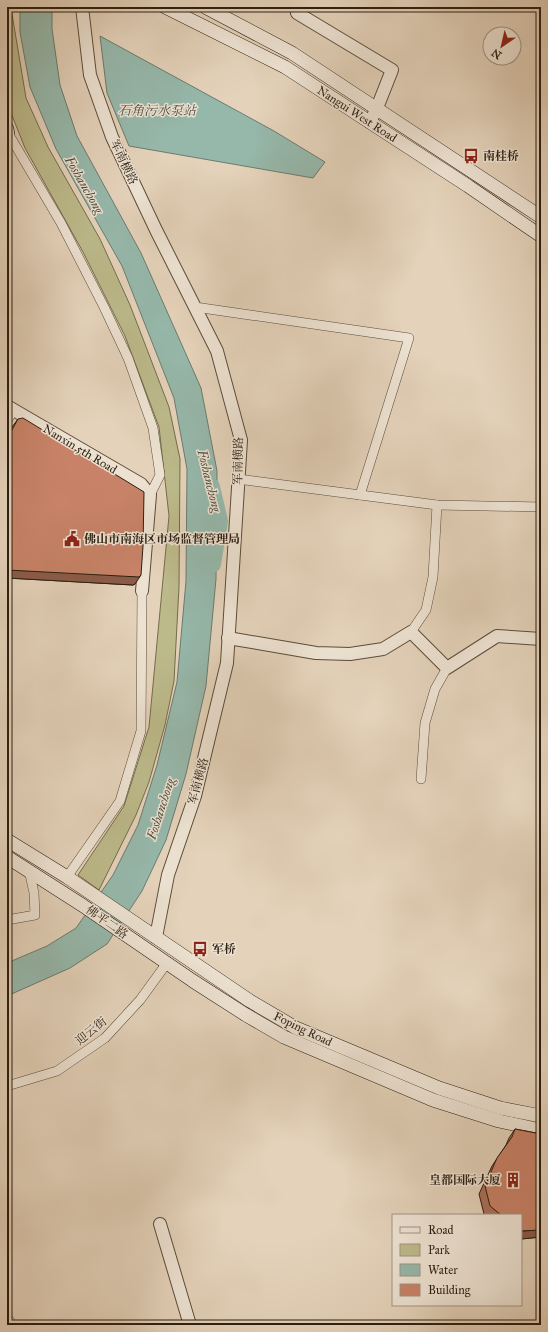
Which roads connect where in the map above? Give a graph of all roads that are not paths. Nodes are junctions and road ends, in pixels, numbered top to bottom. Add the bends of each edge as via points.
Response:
1 (82, 7) edge
2 (164, 7) edge
3 (205, 7) edge
4 (299, 10) edge
5 (377, 108) junction
6 (370, 122) junction
7 (7, 132) edge
8 (541, 217) edge
9 (541, 236) edge
10 (195, 307) junction
11 (10, 408) edge
12 (7, 421) edge
13 (238, 479) junction
14 (150, 495) junction
15 (360, 495) junction
16 (437, 505) junction
17 (541, 506) edge
18 (142, 591) joint
19 (411, 632) junction
20 (228, 638) junction
21 (541, 639) edge
22 (447, 668) junction
23 (421, 779) dead end
24 (7, 840) edge
25 (7, 857) edge
26 (29, 870) junction
27 (67, 876) junction
28 (7, 920) edge
29 (156, 937) junction
30 (132, 940) joint
31 (167, 963) junction
32 (7, 1086) edge
33 (541, 1116) edge
34 (541, 1130) edge
35 (160, 1224) dead end
36 (7, 1317) edge
37 (12, 1325) edge
38 (190, 1325) edge

1 - 10 street, 军南横路 via 90,75 112,137
2 - 6 main road, Nangui West Road via 286,68
3 - 5 main road, Nangui West Road via 292,53
4 - 5 street via 392,70
5 - 6 street
5 - 8 main road, Nangui West Road
6 - 9 main road, Nangui West Road
7 - 14 street via 61,223 128,358 153,428 160,475
10 - 13 street, 军南横路 via 217,351 241,440
10 - 15 street via 409,338
11 - 12 street
11 - 14 street, Nanxin 5th Road via 141,484
13 - 15 street
13 - 20 street, 军南横路
14 - 18 street
15 - 16 street
16 - 17 street
16 - 19 street via 433,577 426,610
18 - 27 street via 141,731 120,801
19 - 20 street via 383,649 350,654 316,653
19 - 22 street
20 - 29 street, 军南横路 via 226,663 212,730 195,796 168,875
21 - 22 street via 497,636
22 - 23 street via 435,689 425,723
24 - 27 main road, Foping Road
25 - 26 main road, 佛平二路
26 - 28 street via 35,915
26 - 30 main road, 佛平二路
27 - 29 main road, Foping Road
29 - 33 main road, Foping Road via 250,1001 296,1028 439,1088 500,1108
30 - 31 main road, Foping Road
31 - 32 street, 迎云街 via 140,1000 106,1038 57,1071
31 - 34 main road, Foping Road via 284,1037 434,1100 499,1121
35 - 38 street
36 - 37 street

